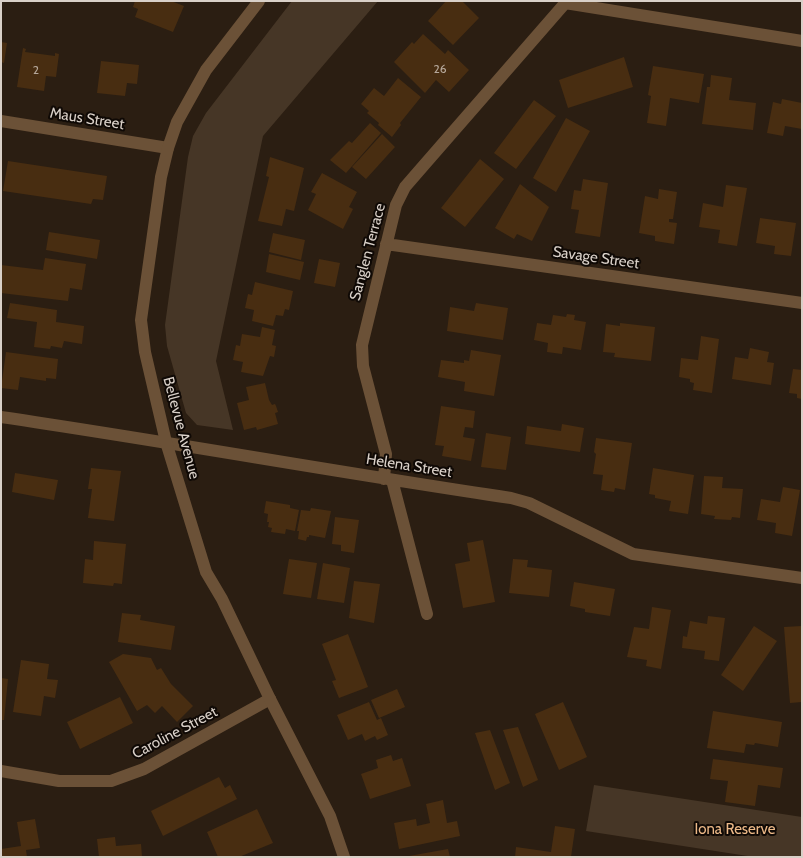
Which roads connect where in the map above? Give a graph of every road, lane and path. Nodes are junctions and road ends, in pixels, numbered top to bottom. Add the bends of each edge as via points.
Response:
1 (259, 1) edge
2 (566, 2) edge
3 (802, 42) edge
4 (1, 121) edge
5 (168, 148) junction
6 (386, 244) junction
7 (802, 303) edge
8 (1, 417) edge
9 (166, 442) junction
10 (388, 480) junction
11 (802, 578) edge
12 (427, 614) dead end
13 (270, 700) junction
14 (1, 771) edge
15 (344, 857) edge

1 - 5 street, Bellevue Avenue via 206,70 177,122
2 - 3 street
2 - 6 street, Sanglen Terrace via 405,187 396,205
4 - 5 street, Maus Street
5 - 9 street, Bellevue Avenue via 161,177 142,320 145,352
6 - 7 street, Savage Street
6 - 10 street, Sanglen Terrace via 362,345 363,366 386,454
8 - 9 street, Helena Street
9 - 10 street, Helena Street
9 - 13 street, Bellevue Avenue via 206,572
10 - 11 street, Helena Street via 517,499 633,554
10 - 12 street, Sanglen Terrace
13 - 14 street, Caroline Street via 144,769 111,781 60,781
13 - 15 street, Bellevue Avenue via 330,816

